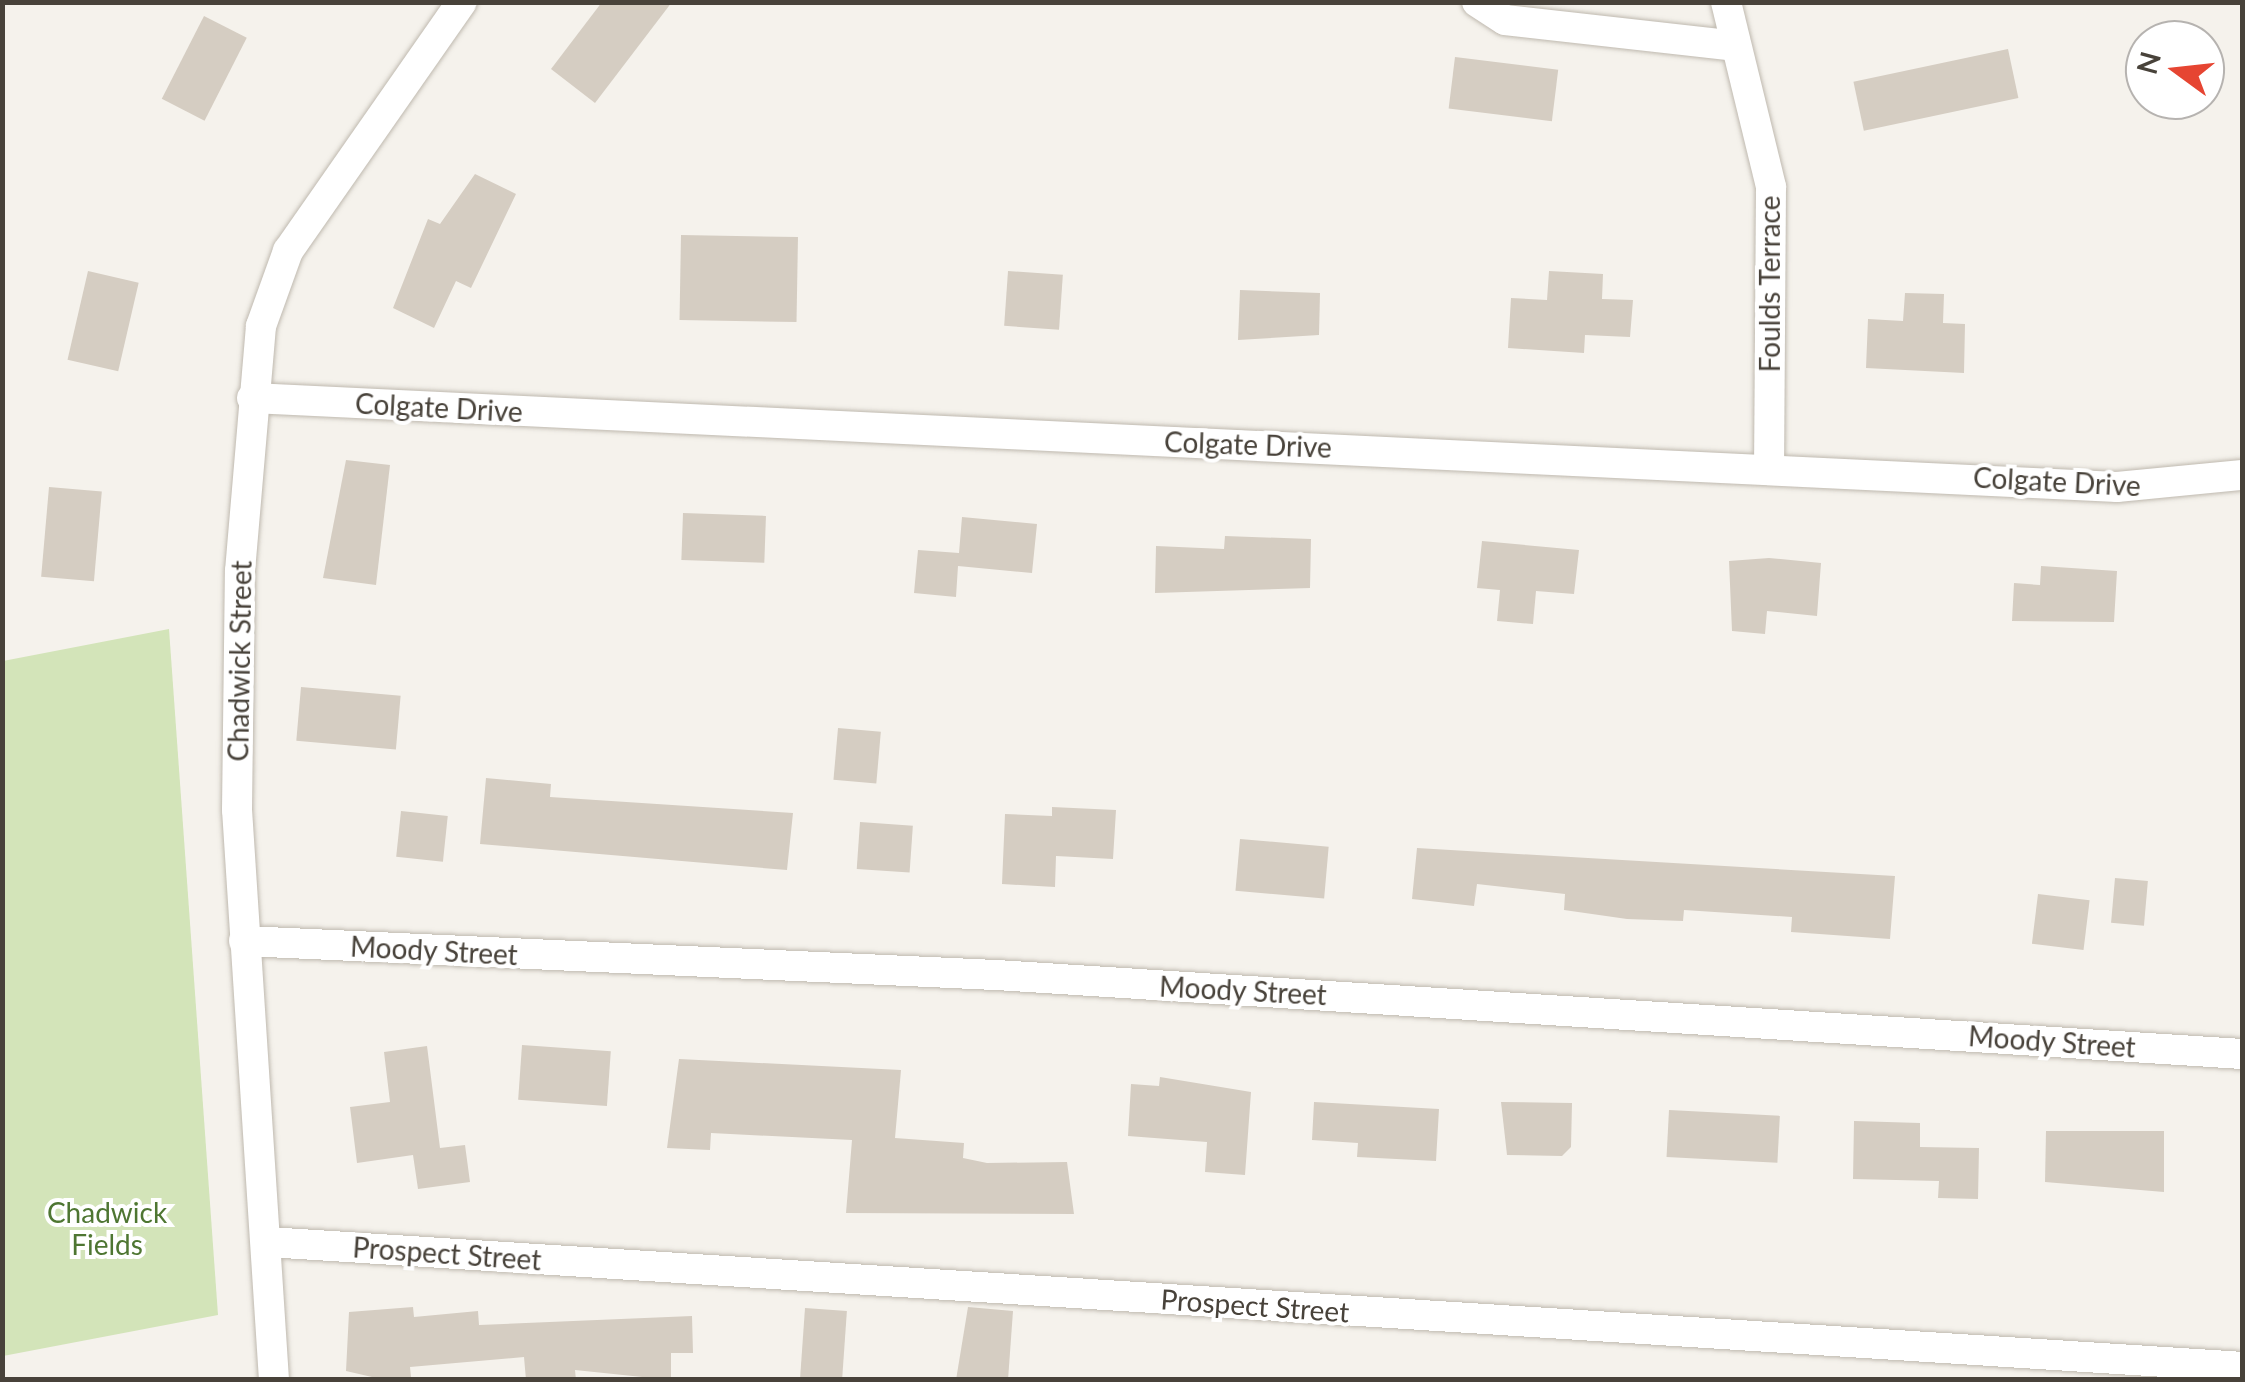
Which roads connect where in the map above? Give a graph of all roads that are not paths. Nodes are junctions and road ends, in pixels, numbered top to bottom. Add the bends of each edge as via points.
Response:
1 (462, 2) edge
2 (1477, 2) edge
3 (1726, 2) edge
4 (1735, 46) junction
5 (252, 398) junction
6 (1769, 466) junction
7 (2242, 475) edge
8 (244, 941) junction
9 (2242, 1054) edge
10 (268, 1242) junction
11 (2242, 1368) edge
12 (274, 1380) edge

1 - 5 street, Chadwick Street via 288,251 261,326
2 - 4 street via 1505,20
3 - 4 street, Foulds Terrace
4 - 6 street, Foulds Terrace via 1770,187
5 - 6 street, Colgate Drive
5 - 8 street, Chadwick Street via 236,706
6 - 7 street, Colgate Drive via 2117,487
8 - 9 street, Moody Street via 996,975
8 - 10 street, Chadwick Street
10 - 11 street, Prospect Street
10 - 12 street, Chadwick Street

